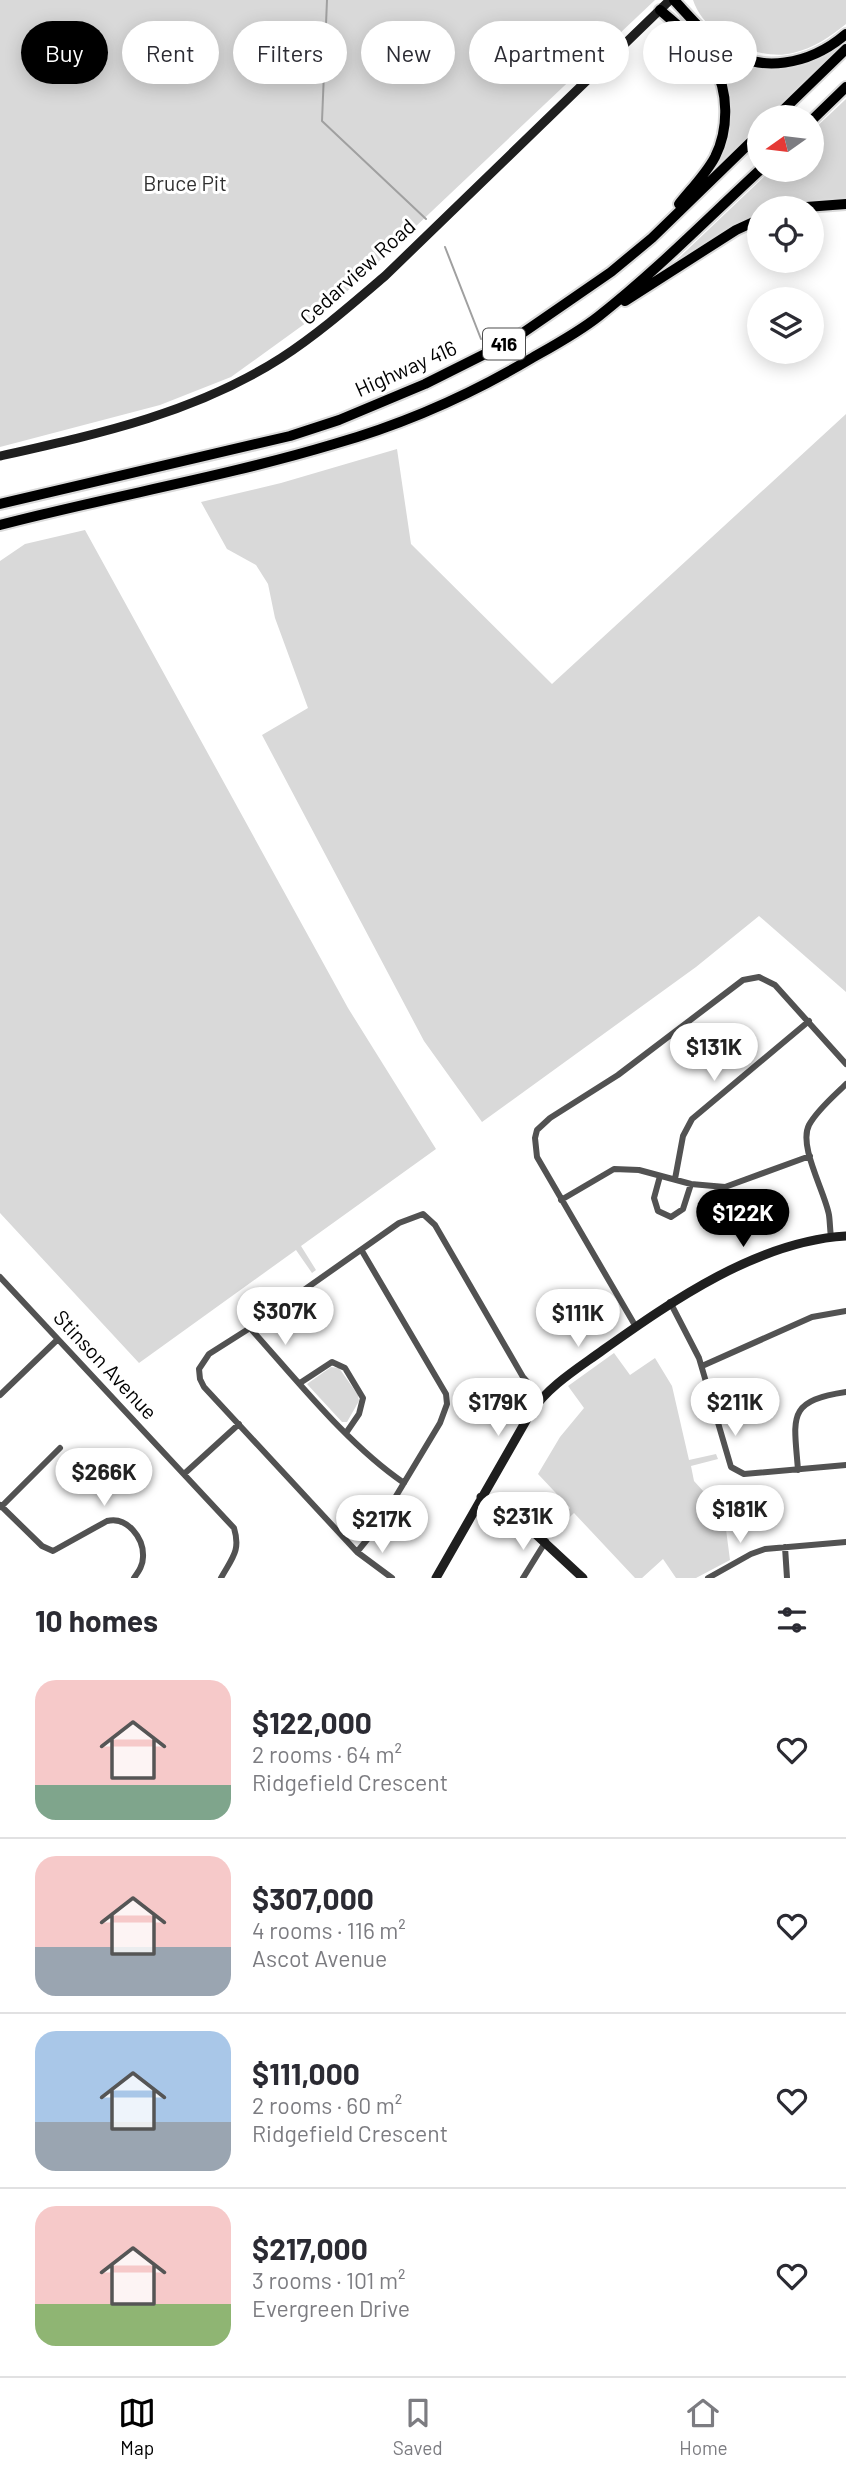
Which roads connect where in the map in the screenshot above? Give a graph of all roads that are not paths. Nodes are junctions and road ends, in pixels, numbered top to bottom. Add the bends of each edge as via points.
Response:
1 (672, 0) edge
2 (660, 10) junction
3 (846, 34) edge
4 (846, 49) edge
5 (846, 87) edge
6 (788, 105) edge
7 (824, 108) edge
8 (747, 146) edge
9 (747, 182) edge
10 (846, 204) edge
11 (824, 206) edge
12 (747, 225) edge
13 (652, 237) junction
14 (598, 317) junction
15 (0, 456) edge
16 (0, 503) edge
17 (0, 525) edge
18 (809, 1021) junction
19 (846, 1064) edge
20 (846, 1084) edge
21 (810, 1156) junction
22 (660, 1176) junction
23 (675, 1179) junction
24 (691, 1184) junction
25 (561, 1200) junction
26 (846, 1236) edge
27 (831, 1237) junction
28 (362, 1251) junction
29 (0, 1277) edge
30 (670, 1302) junction
31 (846, 1311) edge
32 (636, 1327) junction
33 (250, 1328) junction
34 (57, 1340) junction
35 (702, 1366) junction
36 (300, 1383) junction
37 (1, 1391) edge
38 (846, 1392) edge
39 (541, 1396) junction
40 (239, 1424) junction
41 (346, 1433) junction
42 (60, 1448) dead end
43 (846, 1465) edge
44 (798, 1470) junction
45 (184, 1474) junction
46 (404, 1483) junction
47 (481, 1497) junction
48 (1, 1506) edge
49 (546, 1541) junction
50 (846, 1542) edge
51 (785, 1547) junction
52 (357, 1552) junction
53 (134, 1578) edge
54 (220, 1578) edge
55 (392, 1578) edge
56 (436, 1578) edge
57 (523, 1578) edge
58 (583, 1578) edge
59 (708, 1578) edge
60 (787, 1578) edge

1 - 2 main road, Cedarview Road
1 - 3 highway via 723,48 763,62 804,59
2 - 13 highway via 713,64 725,127 714,159
2 - 15 main road, Cedarview Road via 385,276 340,316 281,358 177,410
4 - 6 highway
5 - 7 highway
8 - 13 highway, Highway 416 / 416
9 - 14 highway, Highway 416 / 416
10 - 11 highway
12 - 14 highway
13 - 16 highway, Highway 416 / 416 via 611,272 511,341 339,420 290,436
14 - 17 highway, Highway 416 / 416 via 469,393 371,432 286,458
18 - 19 street
18 - 23 street via 692,1119 683,1136
18 - 25 street via 768,979 750,977 726,990 663,1042 537,1130 537,1157
20 - 21 street via 809,1125
21 - 24 street via 725,1187
21 - 27 street via 829,1215
22 - 23 street
22 - 24 street via 654,1198 658,1211 671,1217 683,1209
22 - 25 street via 614,1169
23 - 24 street
25 - 32 street
26 - 27 main road
27 - 30 main road via 778,1251
28 - 33 street
28 - 39 street via 399,1223 423,1214 435,1226 523,1377
28 - 46 street via 446,1394 440,1423
29 - 34 street, Stinson Avenue
30 - 32 main road
30 - 35 street
31 - 35 street via 812,1317
32 - 39 main road
33 - 36 street
33 - 40 street via 209,1354 199,1369 204,1387
34 - 37 street
34 - 45 street, Stinson Avenue
35 - 44 street via 731,1467 744,1475
36 - 41 street
36 - 41 street via 332,1362 345,1368 363,1398
38 - 44 street via 820,1396 802,1407 795,1420
39 - 47 main road
40 - 45 street
40 - 52 street
41 - 46 street via 380,1467
42 - 48 street
43 - 44 street
45 - 54 street, Stinson Avenue via 234,1528 236,1551
46 - 52 street
47 - 49 main road via 516,1516
47 - 56 main road
48 - 53 street via 53,1551 107,1521 123,1522 136,1535 143,1553 141,1569
49 - 57 street
49 - 58 main road
50 - 51 street
51 - 59 street via 751,1554
51 - 60 street
52 - 55 street

